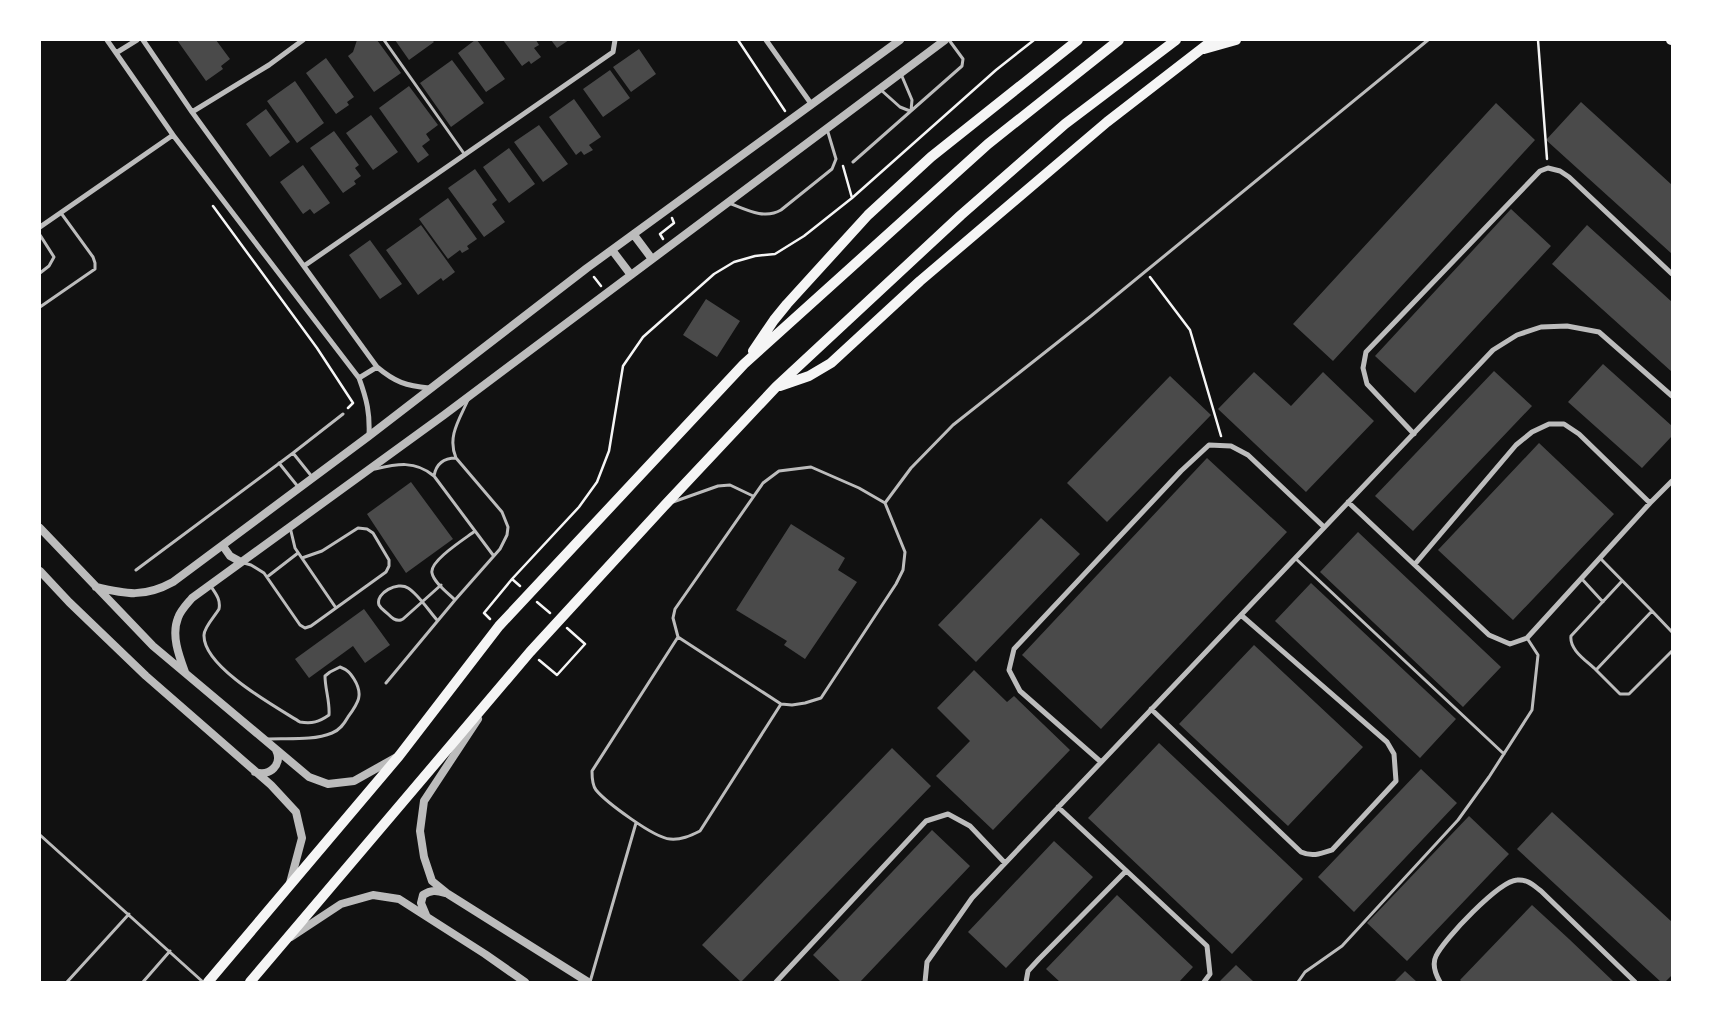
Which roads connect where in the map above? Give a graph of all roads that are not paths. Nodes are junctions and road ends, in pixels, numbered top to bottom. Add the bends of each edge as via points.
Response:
1 (107, 40) edge
2 (137, 40) edge
3 (143, 40) edge
4 (303, 40) edge
5 (384, 40) edge
6 (615, 40) edge
7 (766, 40) edge
8 (900, 40) edge
9 (945, 40) edge
10 (949, 40) edge
11 (1078, 40) edge
12 (1119, 40) edge
13 (1176, 40) edge
14 (1213, 40) edge
15 (1236, 40) edge
16 (1428, 40) edge
17 (1664, 40) edge
18 (1672, 41) edge
19 (1199, 51) junction
20 (116, 54) junction
21 (901, 73) junction
22 (879, 89) junction
23 (812, 105) junction
24 (910, 111) junction
25 (192, 112) junction
26 (827, 129) junction
27 (173, 135) junction
28 (465, 155) junction
29 (853, 162) dead end
30 (728, 202) junction
31 (61, 213) junction
32 (40, 227) edge
33 (40, 235) edge
34 (634, 235) junction
35 (612, 250) junction
36 (652, 259) junction
37 (304, 266) junction
38 (40, 273) edge
39 (1672, 274) edge
40 (631, 275) junction
41 (40, 307) edge
42 (744, 364) junction
43 (377, 367) junction
44 (359, 378) junction
45 (776, 387) junction
46 (429, 388) junction
47 (470, 395) junction
48 (1672, 396) edge
49 (343, 414) road end
50 (1414, 434) junction
51 (369, 436) junction
52 (293, 453) junction
53 (456, 458) junction
54 (279, 463) junction
55 (367, 470) junction
56 (434, 476) junction
57 (313, 478) junction
58 (1672, 481) edge
59 (299, 488) junction
60 (753, 496) junction
61 (1348, 502) junction
62 (1650, 502) junction
63 (885, 503) junction
64 (666, 504) junction
65 (289, 527) junction
66 (1324, 527) junction
67 (40, 528) edge
68 (475, 531) junction
69 (223, 546) junction
70 (298, 553) junction
71 (494, 556) junction
72 (302, 558) junction
73 (1295, 558) junction
74 (1600, 558) junction
75 (241, 562) junction
76 (1415, 564) junction
77 (136, 570) dead end
78 (40, 571) edge
79 (267, 577) junction
80 (1581, 578) junction
81 (1622, 580) junction
82 (209, 585) junction
83 (441, 585) junction
84 (96, 587) junction
85 (455, 600) junction
86 (422, 602) junction
87 (1602, 602) junction
88 (336, 608) junction
89 (1652, 611) junction
90 (1241, 615) junction
91 (438, 620) junction
92 (1672, 632) edge
93 (678, 637) junction
94 (1527, 638) junction
95 (1672, 651) edge
96 (1596, 670) junction
97 (186, 672) junction
98 (386, 683) dead end
99 (495, 693) junction
100 (781, 704) junction
101 (1151, 709) junction
102 (263, 739) junction
103 (275, 748) junction
104 (1504, 754) junction
105 (398, 756) junction
106 (1101, 762) junction
107 (254, 771) junction
108 (1058, 807) junction
109 (636, 823) junction
110 (40, 835) edge
111 (1005, 863) junction
112 (1126, 870) junction
113 (289, 887) junction
114 (448, 894) junction
115 (129, 914) junction
116 (427, 917) junction
117 (283, 943) junction
118 (170, 952) junction
119 (67, 982) edge
120 (142, 982) edge
121 (203, 982) edge
122 (208, 982) edge
123 (250, 982) edge
124 (526, 982) edge
125 (589, 982) edge
126 (776, 982) edge
127 (924, 982) edge
128 (1026, 982) edge
129 (1204, 982) edge
130 (1298, 982) edge
131 (1440, 982) edge
132 (1634, 982) edge

1 - 20 street
2 - 20 street
3 - 25 street
4 - 25 street
5 - 28 lane
6 - 28 street via 613,52
7 - 23 street
8 - 23 street
9 - 21 street
10 - 24 lane via 962,59 962,66
11 - 42 main road via 931,157 868,215 783,309
12 - 42 main road via 937,188
13 - 45 main road via 1065,124 961,215
14 - 19 main road
15 - 19 main road
16 - 63 lane via 953,425 911,468
17 - 18 lane
19 - 45 main road via 1107,122 920,281 830,364 809,376
20 - 27 street
21 - 22 street
21 - 24 lane via 912,100
22 - 24 lane via 900,107
22 - 26 street
23 - 34 street
24 - 29 lane
25 - 37 street
26 - 30 street
26 - 30 lane via 836,159 832,169 781,210 765,215
27 - 31 street
27 - 44 street
28 - 37 street
30 - 36 street
31 - 32 street
31 - 41 lane via 96,262 94,269
33 - 38 lane via 54,257
34 - 35 street
34 - 36 street
35 - 40 street
35 - 46 street
36 - 40 street
37 - 43 street
39 - 50 street via 1569,177 1548,168 1540,171 1366,352 1363,368 1367,384
40 - 47 street
42 - 105 main road via 499,626
43 - 44 street
43 - 46 street via 397,382
44 - 51 street via 370,414
45 - 64 main road
46 - 51 street
47 - 53 lane via 452,436
47 - 55 street
48 - 50 street via 1599,332 1566,326 1541,327 1517,334 1493,350
49 - 52 lane
50 - 61 street
51 - 57 street
52 - 54 lane
52 - 57 lane
53 - 56 lane via 441,462
53 - 71 lane via 506,519 507,535
54 - 59 lane
54 - 77 lane
55 - 56 lane via 409,464
55 - 65 street
56 - 68 lane
57 - 59 street
58 - 62 street
59 - 69 street
60 - 63 lane via 779,471 812,468
60 - 64 lane via 730,485 718,486
60 - 93 lane via 675,609 673,618
61 - 66 street
61 - 76 street
62 - 74 street
62 - 76 street via 1579,434 1564,424 1549,424 1516,445
63 - 100 lane via 904,552 903,570 896,584 821,698 805,704
64 - 99 main road
65 - 70 lane
65 - 75 street
66 - 73 street
66 - 106 street via 1248,455 1232,446 1209,446 1181,472 1014,648 1009,670 1020,691
67 - 84 street
68 - 71 lane
68 - 83 lane via 434,564 432,572
69 - 75 street via 230,556
69 - 84 street via 173,582 146,593 128,594
70 - 72 lane
70 - 79 lane
71 - 85 lane
72 - 88 lane
72 - 88 lane via 322,551 358,528 373,533 389,560 389,566 386,572
73 - 90 street
73 - 104 lane
74 - 80 street
74 - 81 lane
75 - 79 lane via 252,565
75 - 82 street
76 - 94 street via 1489,635 1510,644
78 - 107 street via 146,676
79 - 88 lane via 305,628
80 - 87 lane
80 - 94 street
81 - 87 lane
81 - 89 lane
82 - 97 street via 192,598 178,617 178,653
82 - 102 lane via 220,604 204,632 204,640 228,674 243,686 300,722 309,724 329,714 325,676 330,672 340,667 347,669 359,688 356,707 332,733 306,738
83 - 85 lane
83 - 86 lane
84 - 97 street via 153,646
85 - 91 lane
86 - 86 lane via 398,621 380,607 379,602 381,596 398,585 408,588
86 - 91 lane
87 - 96 lane via 1570,640
89 - 92 lane
89 - 96 lane
90 - 101 street
90 - 101 street via 1387,742 1394,754 1396,781 1332,850 1319,855 1301,852
91 - 98 lane
93 - 100 lane
93 - 109 lane via 592,771 595,789
94 - 104 lane via 1538,655 1532,710
95 - 96 lane via 1629,694 1620,694
97 - 102 street
99 - 114 street via 424,801 420,831 424,857 432,881
99 - 117 main road
100 - 109 lane via 700,832 668,839
101 - 106 street
102 - 103 street
103 - 105 street via 309,777 328,784 354,781
103 - 107 street via 278,762 274,769 261,774
104 - 130 lane via 1458,820 1342,946 1305,972
105 - 113 main road
106 - 108 street
107 - 113 street via 296,812 302,838
108 - 111 street
108 - 112 street
109 - 125 lane
110 - 115 lane
111 - 126 street via 970,826 948,814 926,821
111 - 127 street via 972,898 946,933 927,962
112 - 128 street via 1028,971
112 - 129 street via 1207,946 1210,974
113 - 122 main road
114 - 116 street via 436,890 423,895 421,902
114 - 125 street
115 - 118 lane
115 - 119 lane
116 - 117 street via 399,899 373,895 341,904
116 - 124 street
117 - 123 main road
118 - 120 lane
118 - 121 lane
131 - 132 street via 1435,958 1444,944 1492,894 1517,880 1528,881 1541,891

